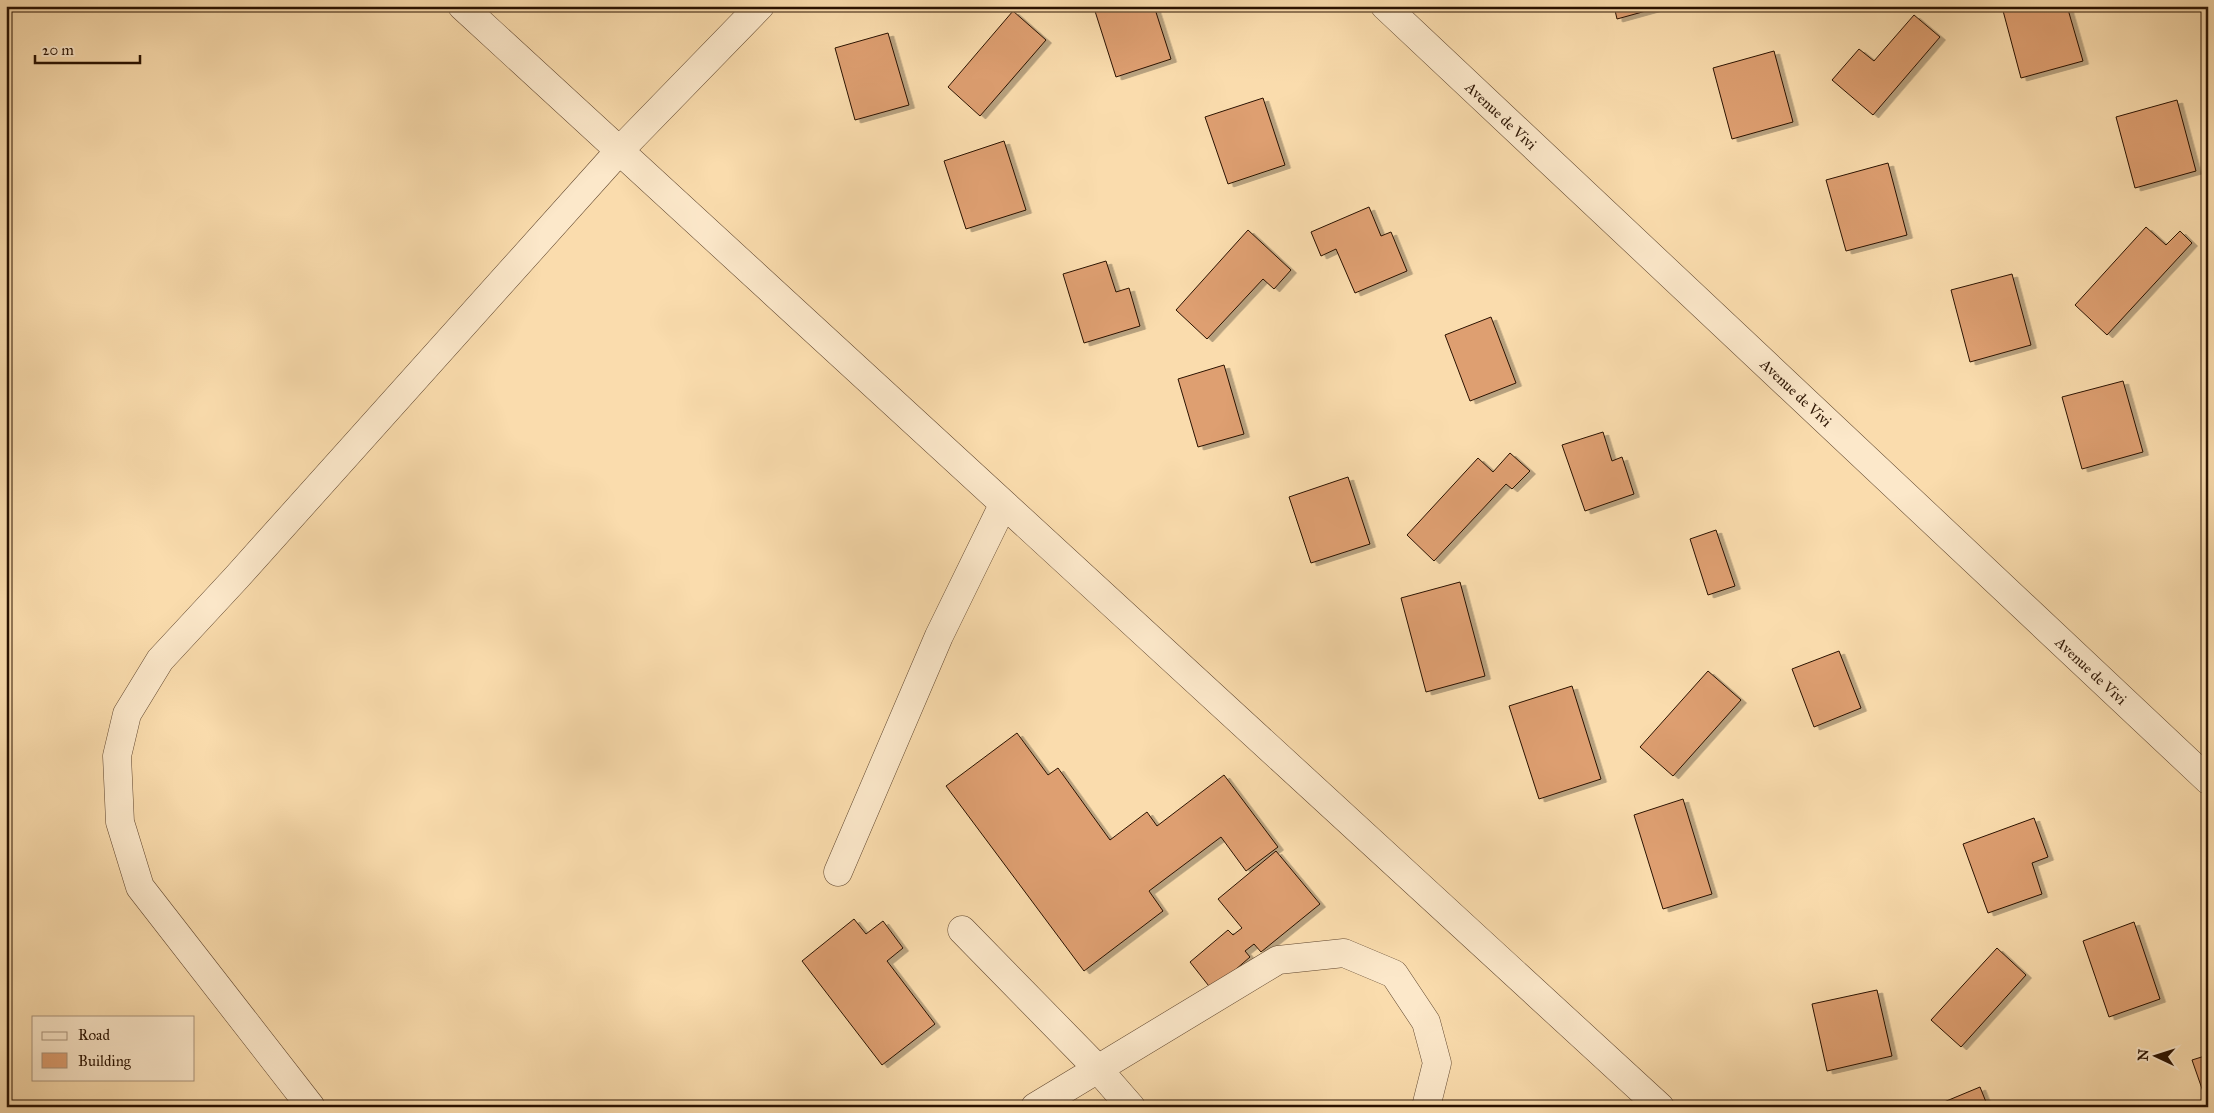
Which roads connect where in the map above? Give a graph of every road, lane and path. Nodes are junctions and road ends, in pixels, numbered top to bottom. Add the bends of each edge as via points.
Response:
1 (462, 6) edge
2 (760, 6) edge
3 (1385, 6) edge
4 (620, 150) junction
5 (1003, 505) junction
6 (2208, 780) edge
7 (838, 872) dead end
8 (962, 930) dead end
9 (1097, 1068) junction
10 (311, 1107) edge
11 (1035, 1107) edge
12 (1131, 1107) edge
13 (1426, 1107) edge
14 (1660, 1107) edge

1 - 4 street
2 - 4 street
3 - 6 street, Avenue de Vivi
4 - 5 street
4 - 10 street via 160,660 127,714 117,756 120,822 140,887
5 - 7 street via 939,636
5 - 14 street
8 - 9 street
9 - 11 street
9 - 12 street
9 - 13 street via 1278,960 1344,953 1394,974 1426,1022 1437,1064

